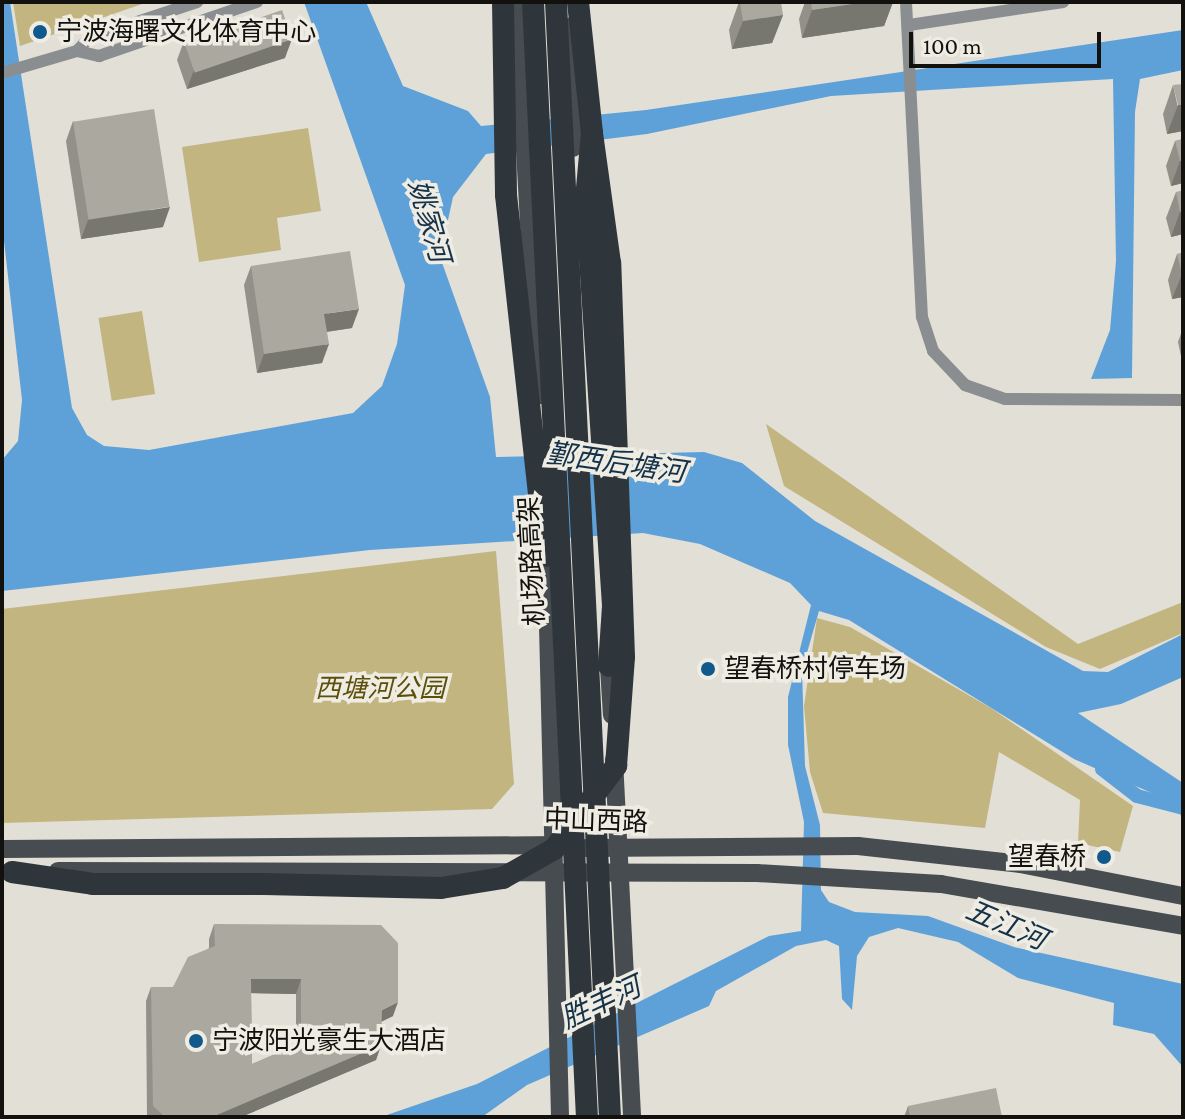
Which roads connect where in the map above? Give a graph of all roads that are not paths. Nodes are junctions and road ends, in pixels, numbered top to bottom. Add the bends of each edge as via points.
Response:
1 (197, 2) edge
2 (257, 2) edge
3 (503, 2) edge
4 (517, 2) edge
5 (533, 2) edge
6 (556, 2) edge
7 (571, 2) edge
8 (578, 2) edge
9 (906, 2) edge
10 (1063, 2) edge
11 (909, 25) junction
12 (77, 51) junction
13 (2, 73) edge
14 (592, 133) junction
15 (1183, 400) edge
16 (547, 559) junction
17 (609, 666) junction
18 (550, 844) junction
19 (2, 849) edge
20 (619, 850) junction
21 (7, 872) edge
22 (550, 876) junction
23 (620, 877) junction
24 (1183, 896) edge
25 (1183, 926) edge
26 (560, 1117) edge
27 (587, 1117) edge
28 (610, 1117) edge
29 (632, 1117) edge

1 - 12 street via 89,38
2 - 12 street via 99,56
3 - 16 highway via 506,195
4 - 16 main road
5 - 27 highway, 机场路高架, bridge
6 - 28 highway, 机场路高架, bridge
7 - 17 main road via 574,164
8 - 14 highway
9 - 11 street
10 - 11 street
11 - 15 street via 922,317 947,371 1005,399
12 - 13 street
14 - 17 highway, bridge via 586,199 613,606
14 - 21 highway, bridge via 612,311 624,657 616,766 554,849 503,878 441,888 93,884
16 - 18 main road
17 - 20 main road
18 - 19 main road, 中山西路
18 - 20 main road, 中山西路
18 - 22 main road
20 - 23 main road
20 - 24 main road, 中山西路 via 858,846 1020,864
21 - 22 main road, 中山西路 via 449,868
22 - 23 main road, 中山西路
22 - 26 main road
23 - 25 main road, 中山西路 via 757,873 941,884
23 - 29 main road

